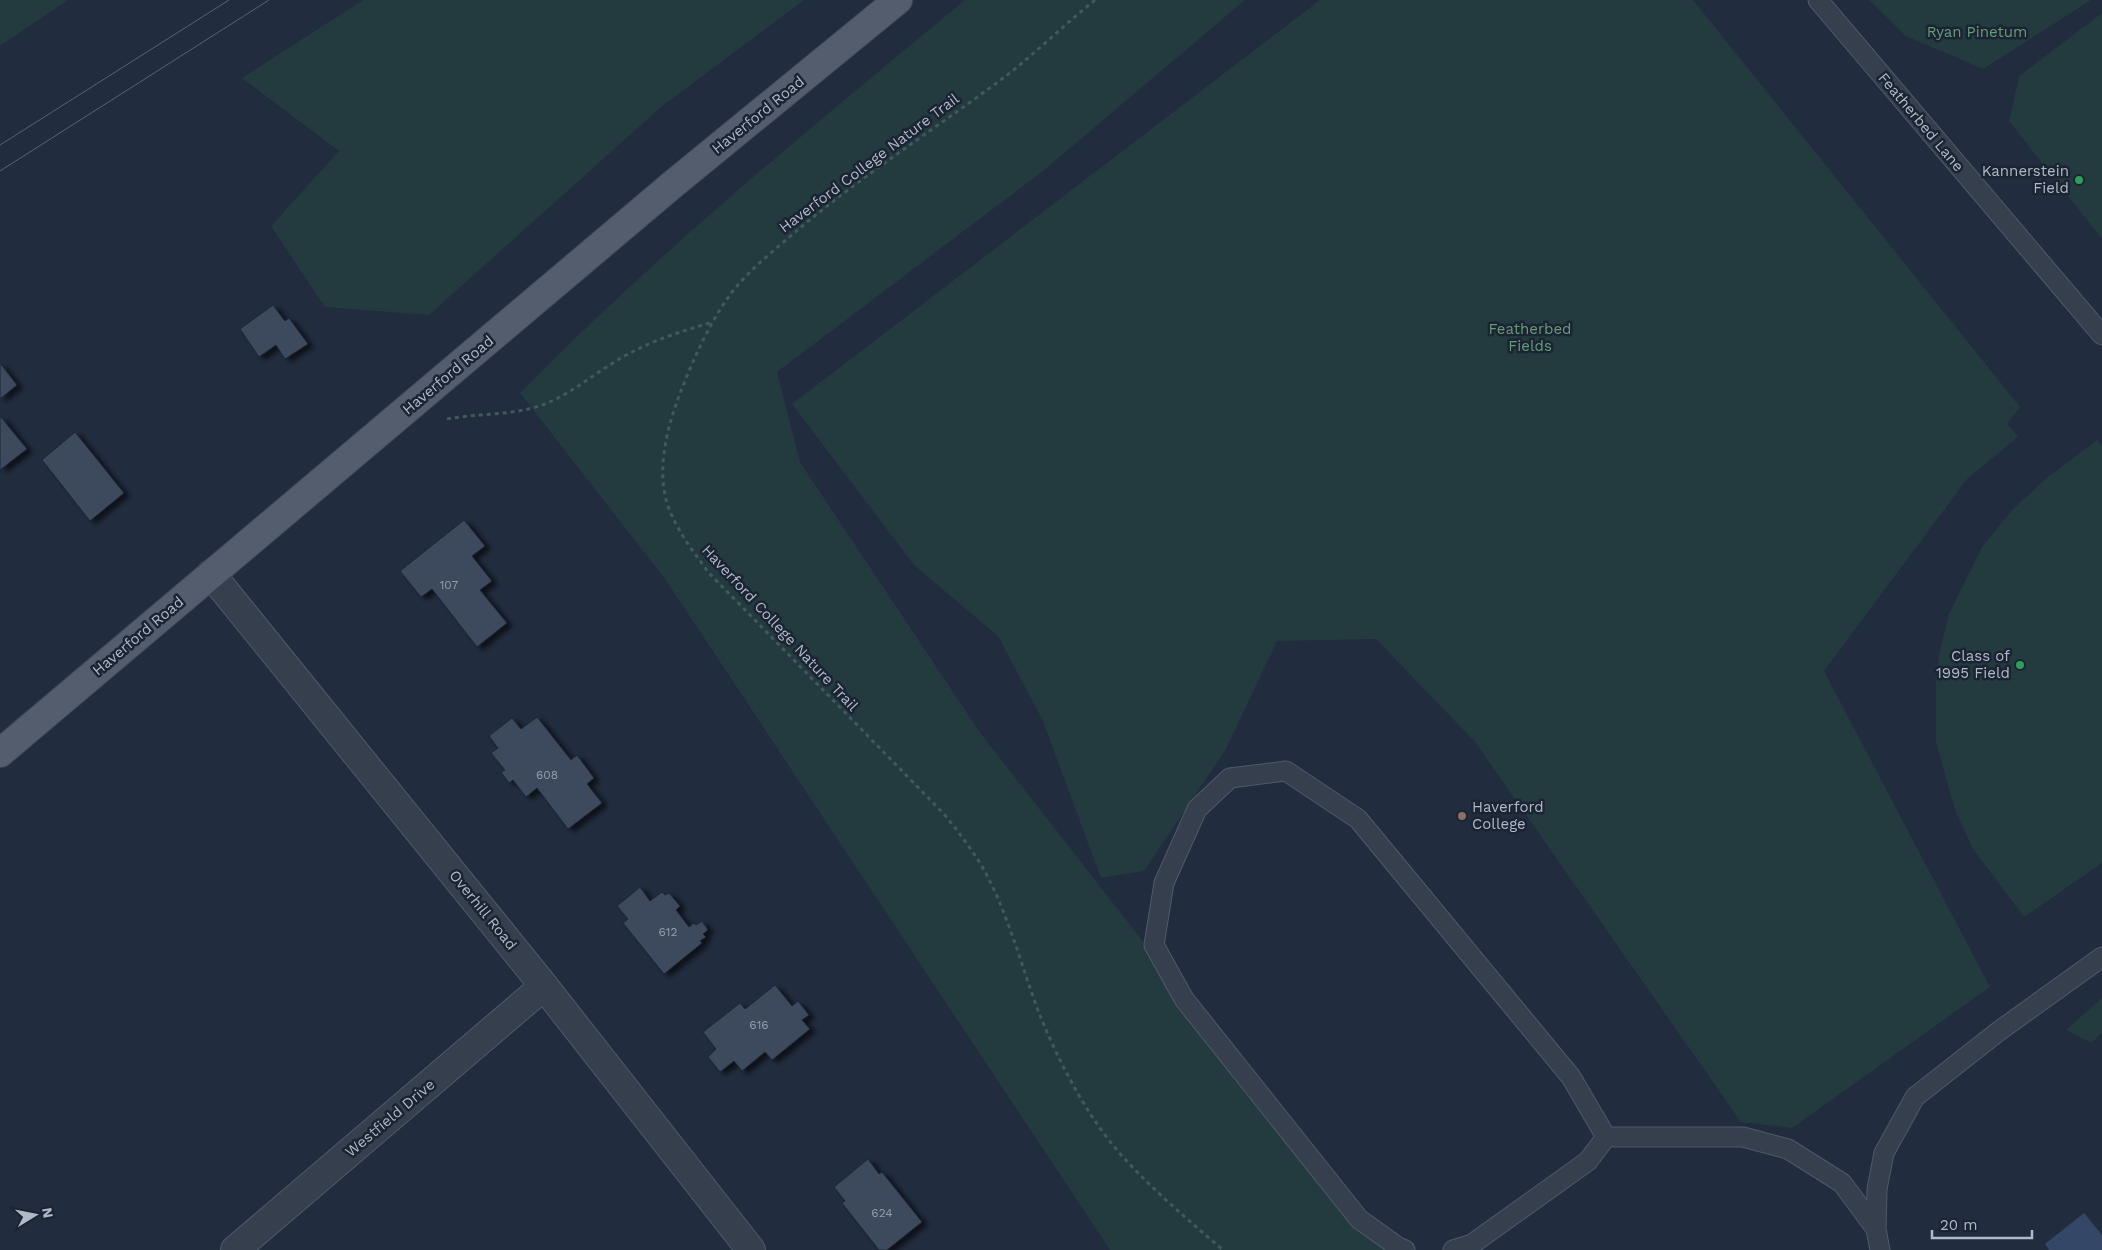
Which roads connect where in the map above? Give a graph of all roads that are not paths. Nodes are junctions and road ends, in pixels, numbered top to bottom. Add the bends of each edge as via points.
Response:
1 (898, 0) edge
2 (1818, 0) edge
3 (2102, 336) edge
4 (211, 574) junction
5 (0, 753) edge
6 (2102, 957) edge
7 (544, 986) junction
8 (1606, 1137) junction
9 (1876, 1229) junction
10 (235, 1250) edge
11 (751, 1250) edge
12 (1406, 1250) edge
13 (1453, 1250) edge
14 (1880, 1250) edge

1 - 4 main road, Haverford Road via 672,185
2 - 3 lane, Featherbed Lane
4 - 5 main road, Haverford Road
4 - 7 street, Overhill Road
6 - 9 lane via 1998,1031 1915,1097 1884,1153 1877,1189
7 - 10 street, Westfield Drive
7 - 11 street, Overhill Road
8 - 9 lane via 1743,1137 1788,1149 1842,1183
8 - 12 lane via 1571,1077 1358,819 1286,771 1230,778 1198,809 1164,883 1154,945 1184,999 1359,1219
8 - 13 lane via 1588,1161 1472,1244
9 - 14 lane

